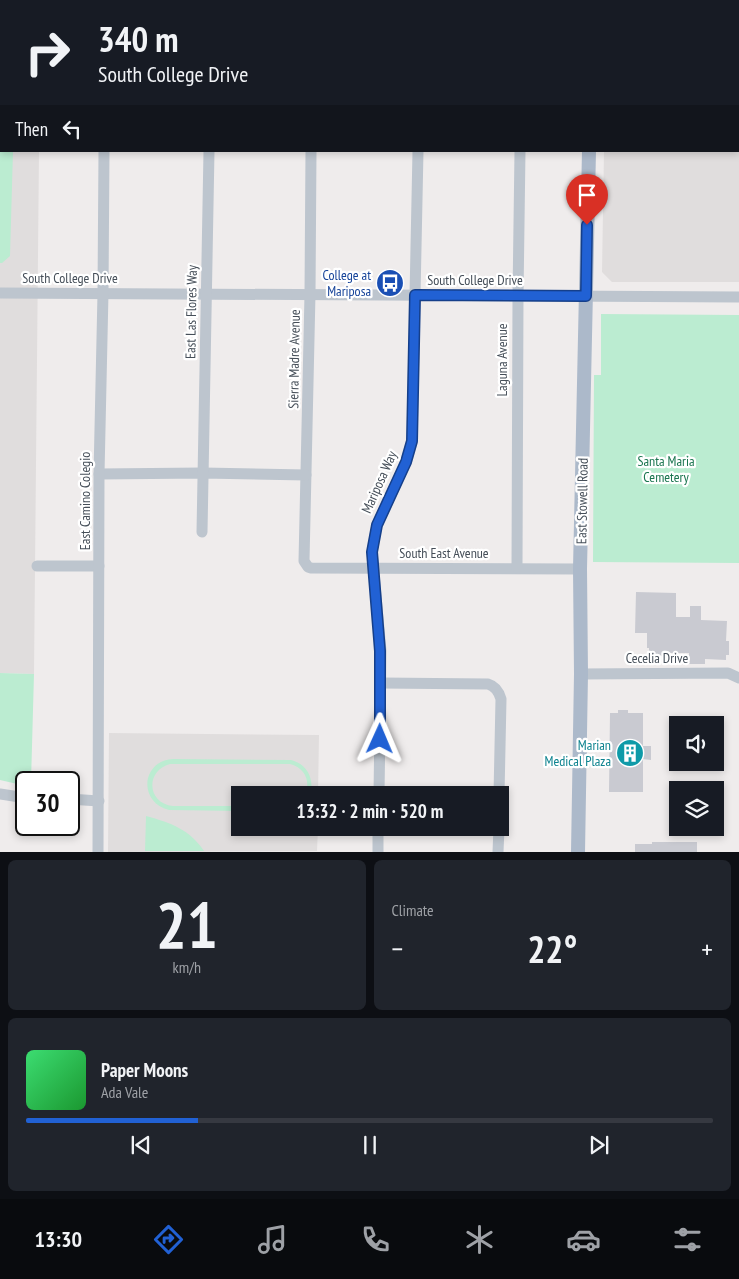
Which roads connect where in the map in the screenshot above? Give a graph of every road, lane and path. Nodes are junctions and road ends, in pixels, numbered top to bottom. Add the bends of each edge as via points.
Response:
1 (104, 152) edge
2 (209, 152) edge
3 (311, 152) edge
4 (418, 152) edge
5 (520, 152) edge
6 (589, 152) edge
7 (0, 293) edge
8 (103, 293) junction
9 (206, 294) junction
10 (310, 294) junction
11 (415, 295) junction
12 (518, 296) junction
13 (586, 296) junction
14 (739, 297) edge
15 (203, 473) junction
16 (100, 474) junction
17 (306, 475) junction
18 (202, 532) dead end
19 (37, 566) dead end
20 (99, 566) junction
21 (308, 567) joint
22 (372, 568) junction
23 (517, 568) junction
24 (580, 569) junction
25 (581, 674) junction
26 (736, 676) edge
27 (381, 683) junction
28 (379, 786) edge
29 (500, 786) edge
30 (0, 794) edge
31 (15, 796) edge
32 (80, 800) edge
33 (99, 801) junction
34 (378, 836) edge
35 (499, 836) edge
36 (98, 852) edge
37 (378, 852) edge
38 (498, 852) edge
39 (578, 852) edge

1 - 8 street, East Camino Colegio
2 - 9 street, East Las Flores Way
3 - 10 street, Sierra Madre Avenue
4 - 11 street, Mariposa Way
5 - 12 street, Laguna Avenue
6 - 13 main road, East Stowell Road
7 - 8 street, South College Drive
8 - 9 street, South College Drive
8 - 16 street, East Camino Colegio
9 - 10 street, South College Drive
9 - 15 street, East Las Flores Way
10 - 11 street, South College Drive
10 - 17 street, Sierra Madre Avenue
11 - 12 street, South College Drive
11 - 22 street, Mariposa Way via 412,441 406,462 377,525
12 - 13 street, South College Drive
12 - 23 street, Laguna Avenue
13 - 14 street, South College Drive
13 - 24 main road, East Stowell Road
15 - 16 street
15 - 17 street
15 - 18 street, East Las Flores Way
16 - 20 street, East Camino Colegio
17 - 21 street, Sierra Madre Avenue via 304,561
19 - 20 street
20 - 33 street, East Camino Colegio
21 - 22 street, South East Avenue
22 - 23 street, South East Avenue
22 - 27 street, Mariposa Way
23 - 24 street, South East Avenue
24 - 25 main road, East Stowell Road
25 - 26 street, Cecelia Drive via 728,673
25 - 39 main road, East Stowell Road
27 - 28 street, Mariposa Way
27 - 29 street via 491,684 501,699
30 - 31 street
32 - 33 street
33 - 36 street, East Camino Colegio
34 - 37 street
35 - 38 street

